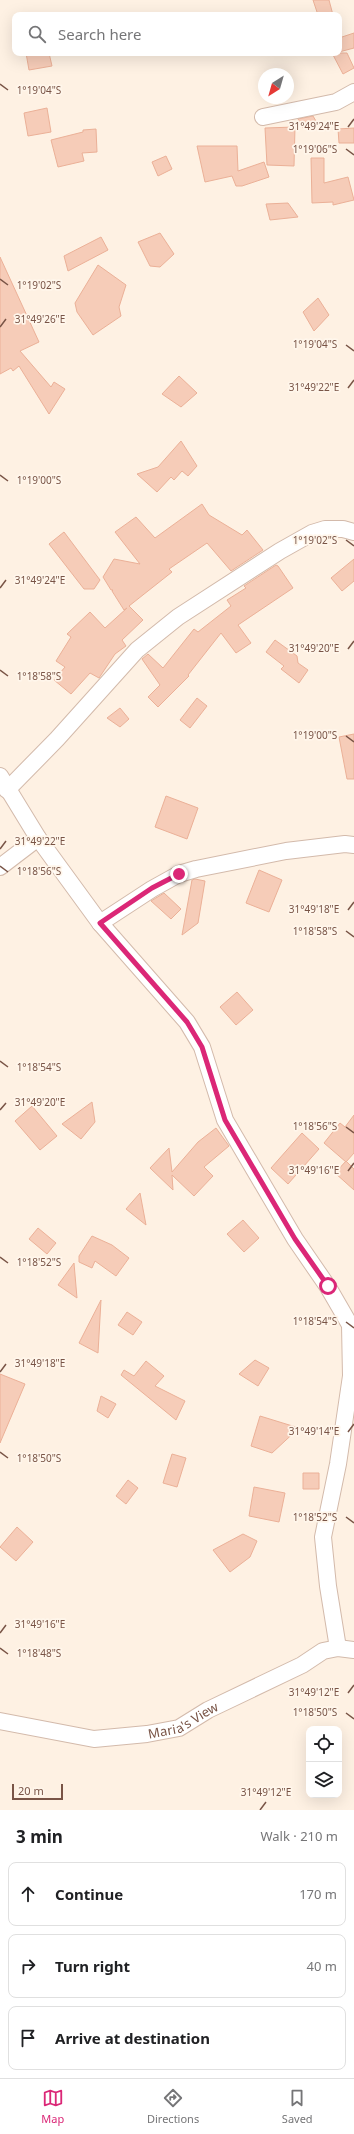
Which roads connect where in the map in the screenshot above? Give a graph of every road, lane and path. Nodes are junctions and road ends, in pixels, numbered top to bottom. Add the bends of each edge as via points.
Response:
1 (354, 92) edge
2 (263, 117) dead end
3 (354, 532) edge
4 (4, 783) edge
5 (38, 838) junction
6 (354, 845) edge
7 (0, 867) edge
8 (100, 923) junction
9 (346, 1649) edge
10 (0, 1722) edge

1 - 2 street via 336,102
3 - 4 street via 325,529 312,533 178,616 137,650 57,739
4 - 5 street
5 - 7 street
5 - 8 street
6 - 8 street via 286,851 179,874 152,888
8 - 9 street via 187,1022 202,1047 225,1120 295,1239 328,1286 350,1325 351,1376 338,1464 323,1537 328,1586
9 - 10 street, Maria's View via 323,1651 302,1665 208,1710 179,1728 94,1739

